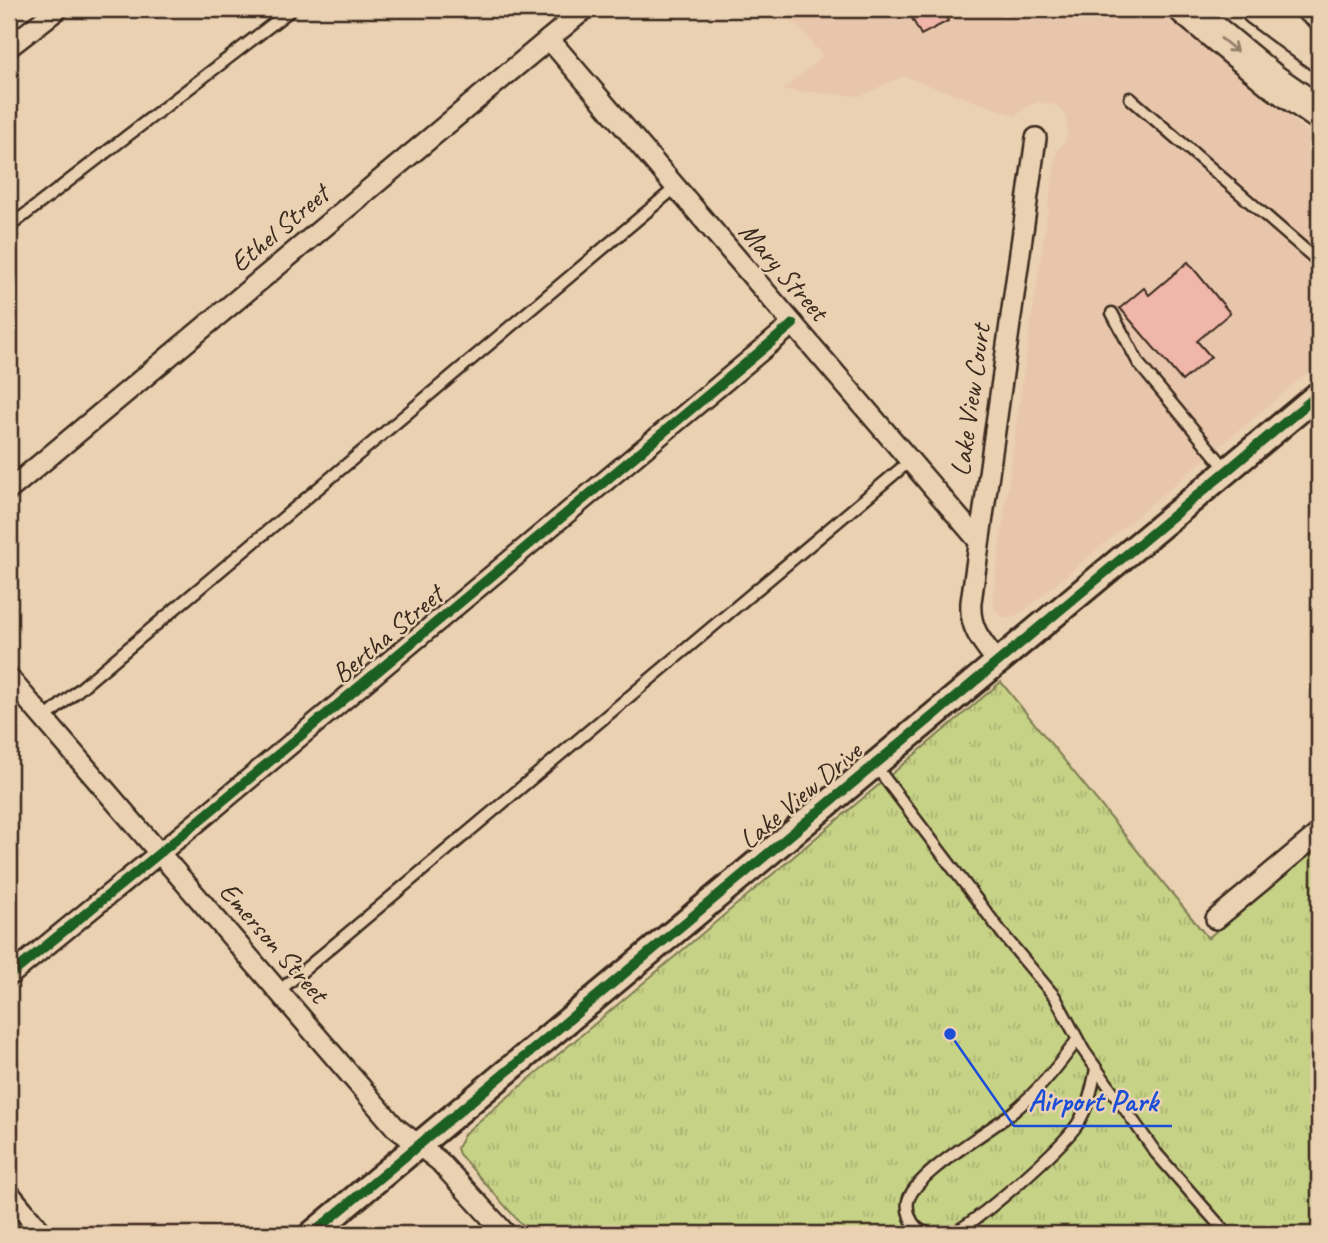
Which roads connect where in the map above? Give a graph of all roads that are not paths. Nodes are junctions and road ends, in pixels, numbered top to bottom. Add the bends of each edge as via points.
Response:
1 (58, 9) edge
2 (292, 9) edge
3 (585, 9) edge
4 (1186, 9) edge
5 (1256, 9) edge
6 (549, 38) junction
7 (9, 47) edge
8 (1319, 55) edge
9 (1273, 81) junction
10 (1130, 99) dead end
11 (1319, 113) edge
12 (1319, 132) edge
13 (1036, 138) dead end
14 (676, 188) junction
15 (9, 227) edge
16 (1319, 262) edge
17 (1112, 313) dead end
18 (793, 324) junction
19 (1319, 394) edge
20 (911, 460) junction
21 (1227, 470) junction
22 (9, 490) edge
23 (978, 540) junction
24 (998, 661) junction
25 (9, 678) edge
26 (44, 719) junction
27 (874, 763) junction
28 (1319, 833) edge
29 (160, 853) junction
30 (1216, 919) dead end
31 (9, 976) edge
32 (279, 991) junction
33 (1077, 1040) junction
34 (1096, 1069) junction
35 (419, 1145) junction
36 (9, 1192) edge
37 (43, 1234) edge
38 (312, 1234) edge
39 (506, 1234) edge
40 (929, 1234) edge
41 (951, 1234) edge
42 (1227, 1234) edge

1 - 7 street
2 - 15 lane
3 - 6 street, Ethel Street
4 -> 9 main road
5 - 8 main road
6 - 14 street, Mary Street
6 - 22 street, Ethel Street
9 - 11 main road
9 - 12 main road
10 - 16 lane
13 - 23 street, Lake View Court
14 - 18 street, Mary Street
14 - 26 lane
17 - 21 lane via 1139,363
18 - 20 street, Mary Street
18 - 29 street, Bertha Street
19 - 21 street, Lake View Drive
20 - 23 street, Mary Street
20 - 32 lane
21 - 24 street, Lake View Drive
23 - 24 street, Lake View Court via 970,617 975,632
24 - 27 street, Lake View Drive
25 - 26 street, Emerson Street
26 - 29 street, Emerson Street
27 - 33 lane via 1055,997
27 - 35 street, Lake View Drive
28 - 30 street
29 - 31 street, Bertha Street
29 - 32 street, Emerson Street
32 - 35 street, Emerson Street via 395,1126
33 - 34 lane
33 - 40 lane via 1046,1082 914,1189 907,1210 912,1223
34 - 41 lane via 1076,1127 980,1215
34 - 42 lane via 1156,1153
35 - 38 street, Lake View Drive
35 - 39 street, Emerson Street
36 - 37 street

